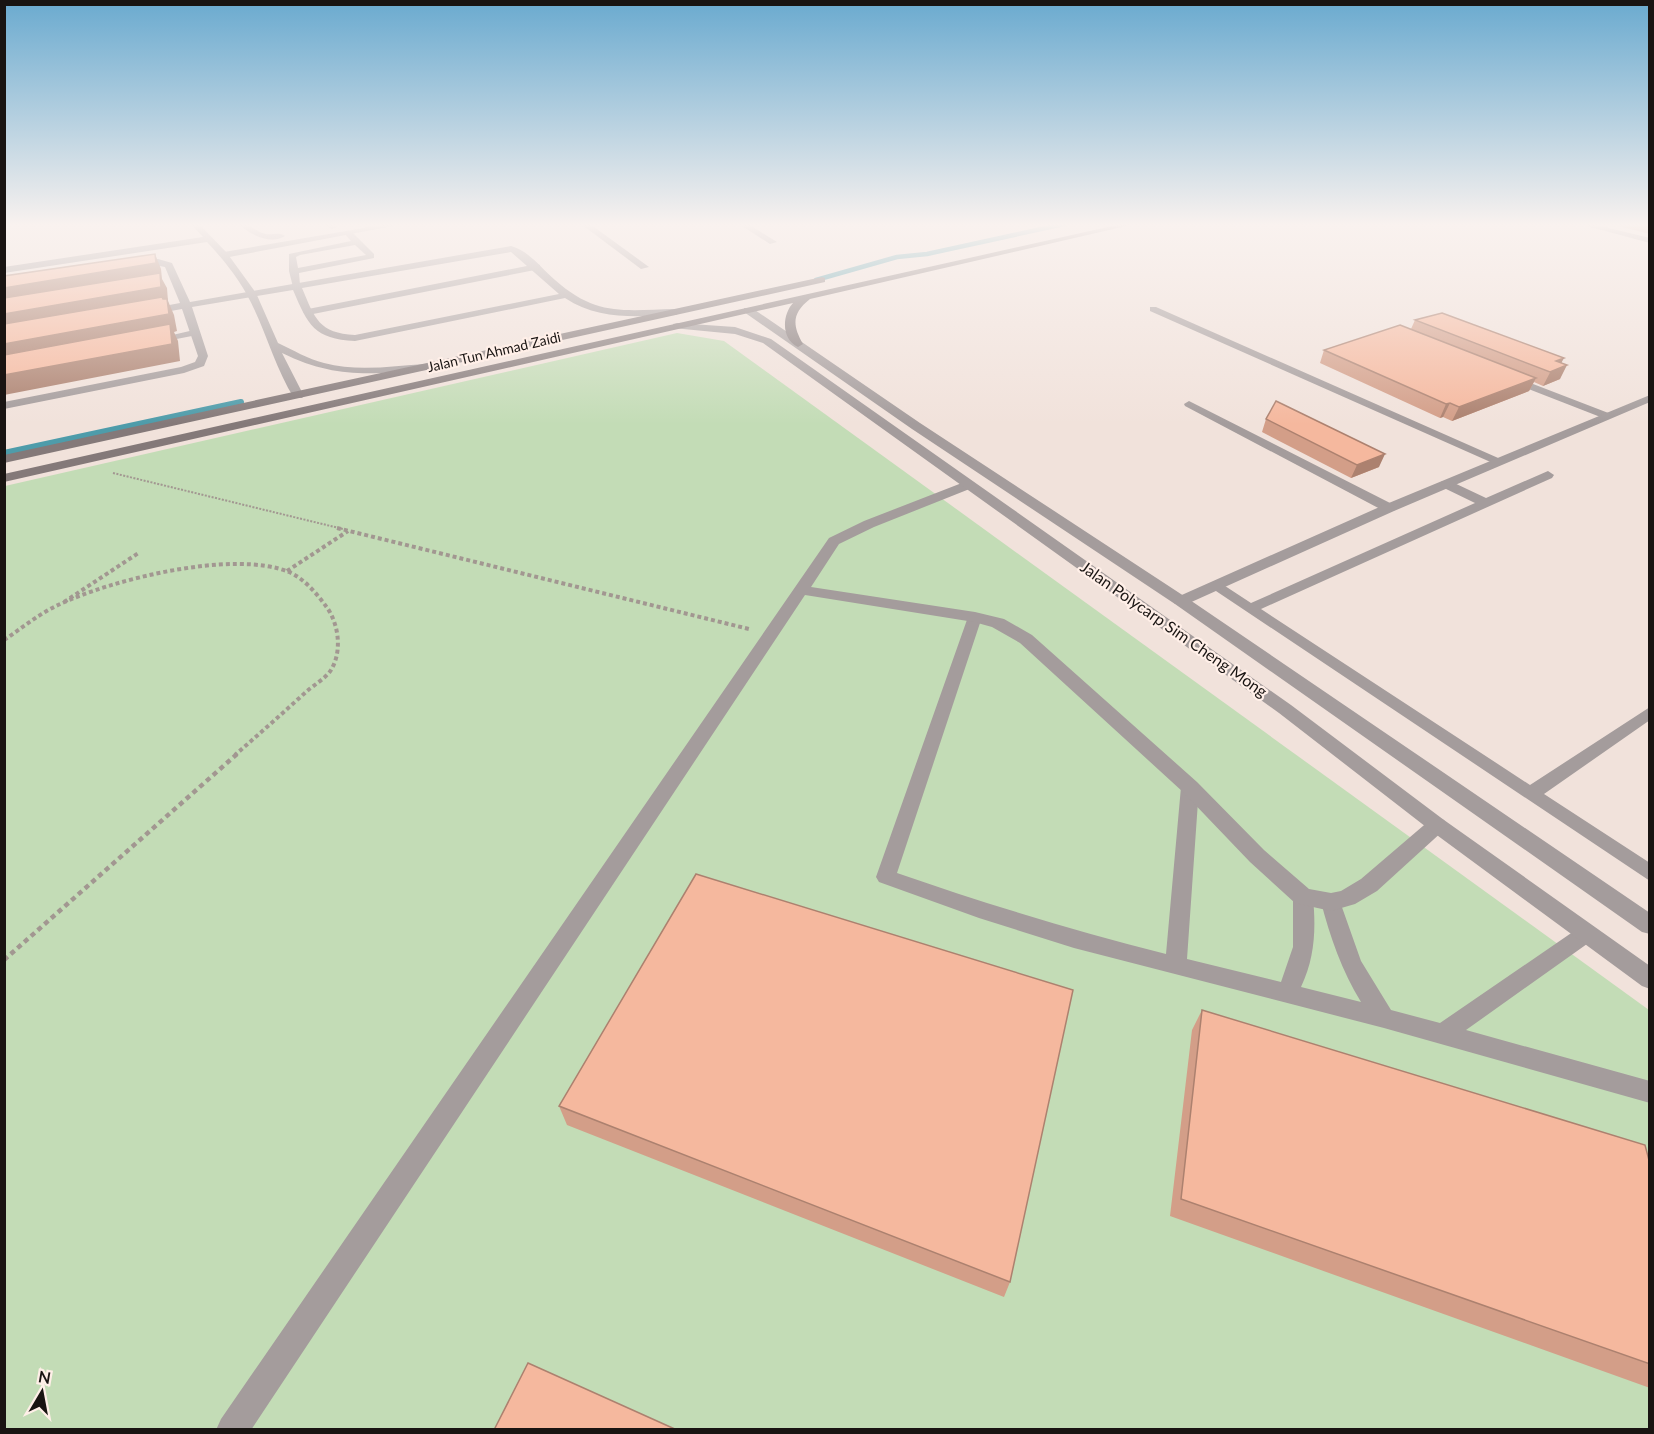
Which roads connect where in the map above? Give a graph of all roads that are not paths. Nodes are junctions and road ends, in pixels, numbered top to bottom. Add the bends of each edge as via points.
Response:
1 (176, 291) edge
2 (263, 291) edge
3 (299, 291) edge
4 (415, 291) edge
5 (563, 291) edge
6 (772, 291) edge
7 (831, 291) edge
8 (251, 293) junction
9 (567, 295) junction
10 (808, 296) junction
11 (186, 305) junction
12 (1153, 309) dead end
13 (748, 310) junction
14 (308, 312) junction
15 (676, 312) junction
16 (141, 314) edge
17 (677, 326) junction
18 (194, 333) junction
19 (150, 342) edge
20 (798, 344) junction
21 (274, 345) junction
22 (432, 366) junction
23 (1497, 372) edge
24 (298, 396) junction
25 (1650, 398) edge
26 (1189, 404) dead end
27 (4, 406) edge
28 (1608, 416) junction
29 (916, 426) junction
30 (4, 459) edge
31 (1499, 461) junction
32 (1548, 476) dead end
33 (4, 478) edge
34 (1446, 484) junction
35 (967, 485) junction
36 (1486, 503) junction
37 (1389, 508) junction
38 (1082, 565) junction
39 (1217, 587) junction
40 (801, 590) junction
41 (1181, 601) junction
42 (1251, 608) junction
43 (975, 618) junction
44 (1285, 708) junction
45 (1650, 712) edge
46 (1190, 787) junction
47 (1530, 794) junction
48 (1437, 825) junction
49 (1650, 873) edge
50 (1303, 897) junction
51 (1331, 902) junction
52 (1650, 925) edge
53 (1587, 933) junction
54 (1176, 964) junction
55 (1650, 979) edge
56 (1286, 994) junction
57 (1384, 1018) junction
58 (1443, 1034) junction
59 (1650, 1092) edge
60 (232, 1430) edge

1 - 11 street
2 - 8 street
3 - 14 street
4 - 14 lane
5 - 9 street
6 - 15 main road, Jalan Tun Ahmad Zaidi
7 - 10 main road, Jalan Tun Ahmad Zaidi
8 - 11 street
8 - 21 street
9 - 14 street via 355,338 333,338 321,333
9 - 15 street via 588,307 615,313
10 - 13 main road, Jalan Tun Ahmad Zaidi
10 - 20 main road via 789,317 789,330
11 - 16 street
11 - 18 street
12 - 31 lane
13 - 17 main road, Jalan Tun Ahmad Zaidi
13 - 20 street, Jalan Polycarp Sim Cheng Mong
15 - 22 main road, Jalan Tun Ahmad Zaidi
17 - 33 main road, Jalan Tun Ahmad Zaidi
17 - 35 street, Jalan Polycarp Sim Cheng Mong via 719,328 767,341
18 - 19 lane
18 - 27 street via 203,356 200,364
20 - 29 street, Jalan Polycarp Sim Cheng Mong
21 - 22 street via 302,359 337,369
21 - 24 street
22 - 24 main road, Jalan Tun Ahmad Zaidi
23 - 28 lane
24 - 30 main road, Jalan Tun Ahmad Zaidi
25 - 28 street
26 - 37 lane
28 - 31 street
29 - 35 street via 955,463
29 - 41 street, Jalan Polycarp Sim Cheng Mong
31 - 34 street
32 - 36 lane
34 - 36 lane
34 - 37 street
35 - 38 street, Jalan Polycarp Sim Cheng Mong
35 - 40 street via 834,541
36 - 42 lane
37 - 39 street
38 - 41 street via 1134,592
38 - 44 street, Jalan Polycarp Sim Cheng Mong
39 - 41 street
39 - 42 lane
40 - 43 street
40 - 60 street
41 - 44 street via 1178,619 1185,630 1277,697
41 - 52 street, Jalan Polycarp Sim Cheng Mong
42 - 47 lane
43 - 46 street via 998,623 1026,639
43 - 54 lane via 886,877 1064,936
44 - 48 street, Jalan Polycarp Sim Cheng Mong
45 - 47 lane
46 - 50 street
46 - 54 lane
47 - 49 lane
48 - 51 street via 1369,885
48 - 53 street, Jalan Polycarp Sim Cheng Mong
50 - 51 street
50 - 56 lane via 1304,950 1297,976
51 - 57 lane via 1349,962
53 - 55 street, Jalan Polycarp Sim Cheng Mong
53 - 58 lane
54 - 56 lane
56 - 57 lane
57 - 58 lane
58 - 59 lane

